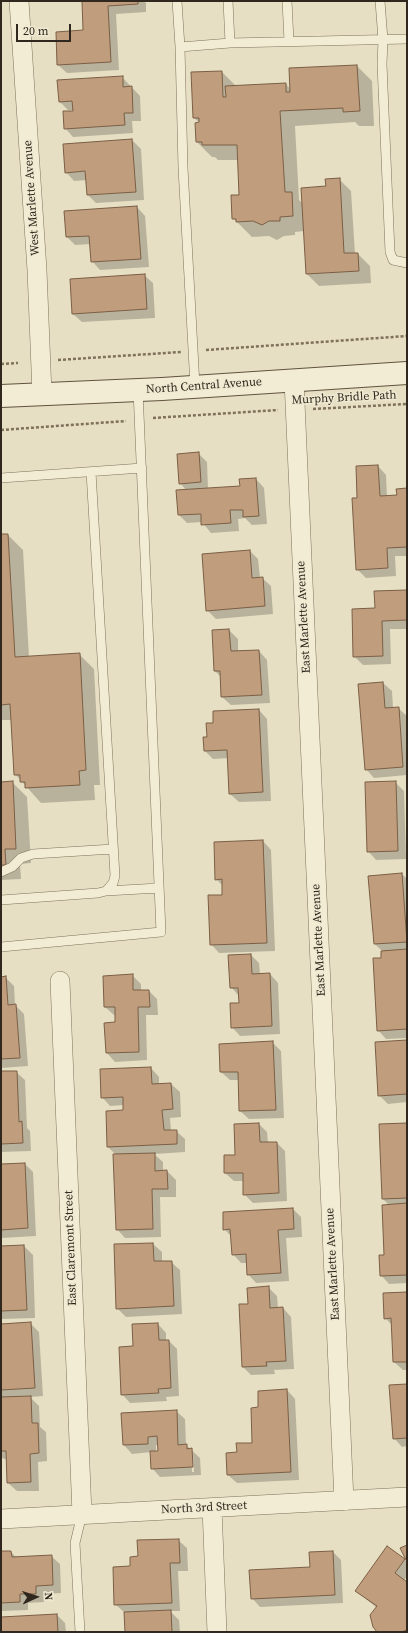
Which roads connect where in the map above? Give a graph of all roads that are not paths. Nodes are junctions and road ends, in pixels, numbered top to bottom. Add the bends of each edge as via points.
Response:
1 (19, 1) edge
2 (178, 1) edge
3 (228, 1) edge
4 (287, 1) edge
5 (380, 1) edge
6 (407, 39) edge
7 (383, 40) junction
8 (289, 41) junction
9 (230, 43) junction
10 (180, 47) junction
11 (407, 263) edge
12 (407, 373) edge
13 (294, 380) junction
14 (195, 386) junction
15 (138, 390) junction
16 (42, 394) junction
17 (1, 396) edge
18 (142, 468) junction
19 (91, 472) junction
20 (1, 478) edge
21 (113, 849) junction
22 (1, 872) edge
23 (159, 888) junction
24 (106, 891) junction
25 (1, 900) edge
26 (1, 947) edge
27 (60, 981) dead end
28 (407, 1497) edge
29 (344, 1500) junction
30 (212, 1508) junction
31 (82, 1514) junction
32 (1, 1518) edge
33 (80, 1632) edge
34 (217, 1632) edge

1 - 16 street, West Marlette Avenue via 37,270
2 - 10 lane
3 - 9 lane
4 - 8 lane
5 - 7 lane
6 - 7 lane
7 - 8 lane
7 - 11 lane via 390,252 393,260
8 - 9 lane
9 - 10 lane
10 - 14 lane
12 - 13 main road, North Central Avenue
13 - 14 main road, North Central Avenue
13 - 29 street, East Marlette Avenue
14 - 15 main road, North Central Avenue
15 - 16 main road, North Central Avenue
15 - 18 lane
16 - 17 main road, North Central Avenue
18 - 19 lane
18 - 23 lane
19 - 20 lane
19 - 21 lane
21 - 22 lane via 32,854 21,858 12,867
21 - 24 lane via 115,876
23 - 24 lane
23 - 26 lane via 161,932
24 - 25 lane via 85,895
27 - 31 street, East Claremont Street
28 - 29 street, North 3rd Street
29 - 30 street, North 3rd Street
30 - 31 street, North 3rd Street
30 - 34 street
31 - 32 street, North 3rd Street
31 - 33 lane via 75,1543

